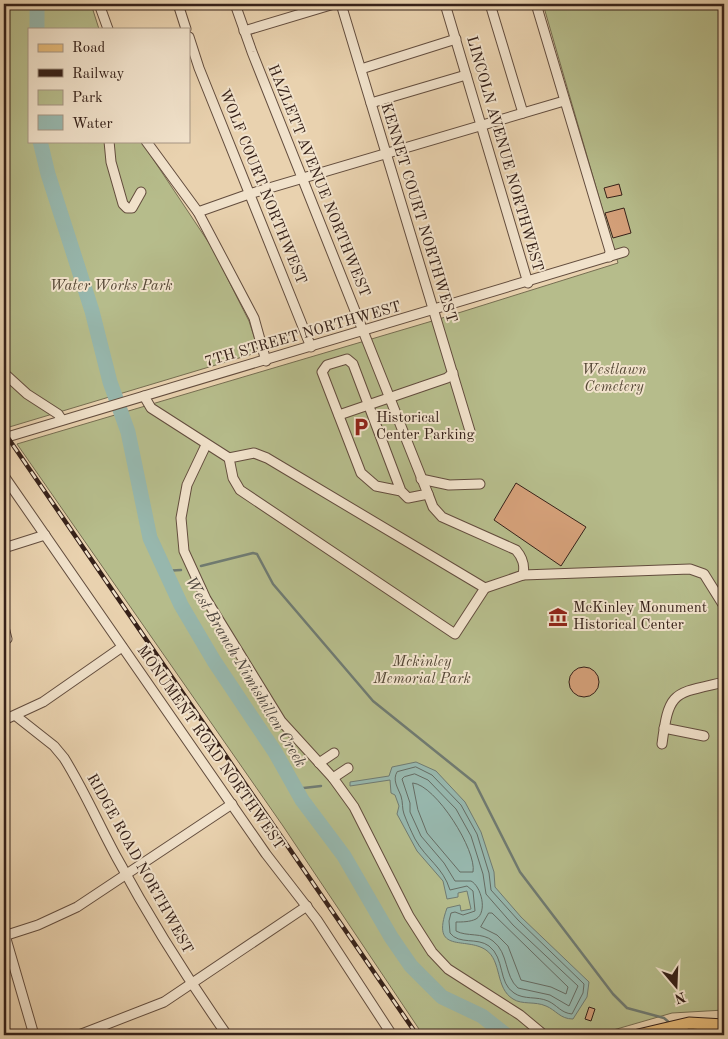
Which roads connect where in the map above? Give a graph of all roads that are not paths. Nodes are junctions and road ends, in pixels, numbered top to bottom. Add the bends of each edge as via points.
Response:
1 (99, 4) edge
2 (178, 4) edge
3 (236, 4) edge
4 (334, 4) edge
5 (341, 4) edge
6 (445, 4) edge
7 (490, 4) edge
8 (536, 4) edge
9 (108, 28) edge
10 (186, 28) edge
11 (244, 31) junction
12 (190, 40) edge
13 (456, 40) junction
14 (361, 70) junction
15 (466, 74) junction
16 (4, 92) edge
17 (564, 101) junction
18 (371, 103) junction
19 (523, 113) junction
20 (4, 119) edge
21 (481, 125) junction
22 (109, 142) edge
23 (147, 142) edge
24 (386, 153) junction
25 (302, 178) junction
26 (141, 192) dead end
27 (249, 194) junction
28 (198, 212) junction
29 (624, 252) dead end
30 (609, 256) junction
31 (528, 283) junction
32 (433, 311) junction
33 (363, 332) junction
34 (311, 347) junction
35 (266, 361) junction
36 (452, 373) junction
37 (4, 374) edge
38 (388, 396) junction
39 (140, 397) junction
40 (368, 404) junction
41 (339, 415) junction
42 (62, 420) junction
43 (470, 431) dead end
44 (4, 438) edge
45 (206, 445) junction
46 (229, 458) junction
47 (4, 476) edge
48 (421, 478) junction
49 (480, 484) dead end
50 (401, 491) junction
51 (428, 494) junction
52 (45, 535) junction
53 (4, 548) edge
54 (523, 575) junction
55 (485, 588) junction
56 (724, 606) edge
57 (4, 628) edge
58 (7, 639) dead end
59 (122, 647) junction
60 (724, 682) edge
61 (16, 716) junction
62 (4, 720) edge
63 (664, 728) junction
64 (704, 736) dead end
65 (662, 744) dead end
66 (334, 753) dead end
67 (319, 764) junction
68 (348, 768) dead end
69 (333, 778) junction
70 (232, 804) junction
71 (127, 876) junction
72 (307, 906) junction
73 (4, 935) edge
74 (192, 985) junction
75 (724, 1025) edge
76 (34, 1035) edge
77 (79, 1035) edge
78 (227, 1035) edge
79 (392, 1035) edge
80 (544, 1035) edge
81 (638, 1035) edge

1 - 9 street
2 - 10 street
3 - 11 street, HAZLETT AVENUE NORTHWEST
4 - 11 street
5 - 14 street, KENNET COURT NORTHWEST
6 - 13 street, LINCOLN AVENUE NORTHWEST
7 - 19 street
8 - 17 street
11 - 25 street, HAZLETT AVENUE NORTHWEST
12 - 27 street, WOLF COURT NORTHWEST
13 - 14 street
13 - 15 street, LINCOLN AVENUE NORTHWEST
14 - 18 street, KENNET COURT NORTHWEST
15 - 18 street
15 - 21 street, LINCOLN AVENUE NORTHWEST
16 - 20 street
17 - 19 street
17 - 30 street
18 - 24 street, KENNET COURT NORTHWEST
19 - 21 street
21 - 24 street
21 - 31 street, LINCOLN AVENUE NORTHWEST
22 - 26 street via 123,204 132,208
23 - 28 street
24 - 25 street
24 - 32 street, KENNET COURT NORTHWEST
25 - 27 street
25 - 33 street, HAZLETT AVENUE NORTHWEST
27 - 28 street
27 - 34 street, WOLF COURT NORTHWEST
28 - 35 street via 254,318
29 - 30 street
30 - 31 street, 7TH STREET NORTHWEST
31 - 32 street, 7TH STREET NORTHWEST
32 - 33 street, 7TH STREET NORTHWEST
32 - 36 street, KENNET COURT NORTHWEST
33 - 34 street, 7TH STREET NORTHWEST
33 - 38 street, HAZLETT AVENUE NORTHWEST
34 - 35 street, 7TH STREET NORTHWEST
35 - 39 street, 7TH STREET NORTHWEST
36 - 38 street via 447,378
36 - 43 street, KENNET COURT NORTHWEST
37 - 42 street
38 - 40 street
38 - 48 street, HAZLETT AVENUE NORTHWEST
39 - 42 street, 7TH STREET NORTHWEST
39 - 45 street
40 - 41 street
40 - 41 street via 353,364 347,359 327,365 322,372
40 - 50 street
41 - 50 street via 362,473 376,486
42 - 44 street, 7TH STREET NORTHWEST
45 - 46 street
45 - 67 street via 187,485 182,508 182,536 188,564 281,721
46 - 55 street via 254,453 266,458
46 - 55 street via 232,478 240,490 455,634
47 - 52 street, MONUMENT ROAD NORTHWEST
48 - 49 street via 449,485
48 - 51 street, HAZLETT AVENUE NORTHWEST
50 - 51 street via 403,496 412,499
51 - 54 street, HAZLETT AVENUE NORTHWEST via 442,517 516,550 524,562
52 - 53 street
52 - 59 street, MONUMENT ROAD NORTHWEST
54 - 55 street
54 - 56 street via 690,569 704,574
57 - 58 street
59 - 61 street via 43,702
59 - 70 street, MONUMENT ROAD NORTHWEST
60 - 63 street via 675,697 668,707
61 - 62 street
61 - 71 street, RIDGE ROAD NORTHWEST via 64,758
63 - 64 street
63 - 65 street
66 - 67 street
67 - 69 street
68 - 69 street
69 - 80 street via 354,807 409,916 436,957 448,969 520,1015
70 - 71 street
70 - 72 street, MONUMENT ROAD NORTHWEST
71 - 73 street via 72,910
71 - 74 street, RIDGE ROAD NORTHWEST
72 - 74 street
72 - 79 street, MONUMENT ROAD NORTHWEST
73 - 76 street
74 - 77 street via 148,1010
74 - 78 street, RIDGE ROAD NORTHWEST
75 - 81 main road via 689,1023

